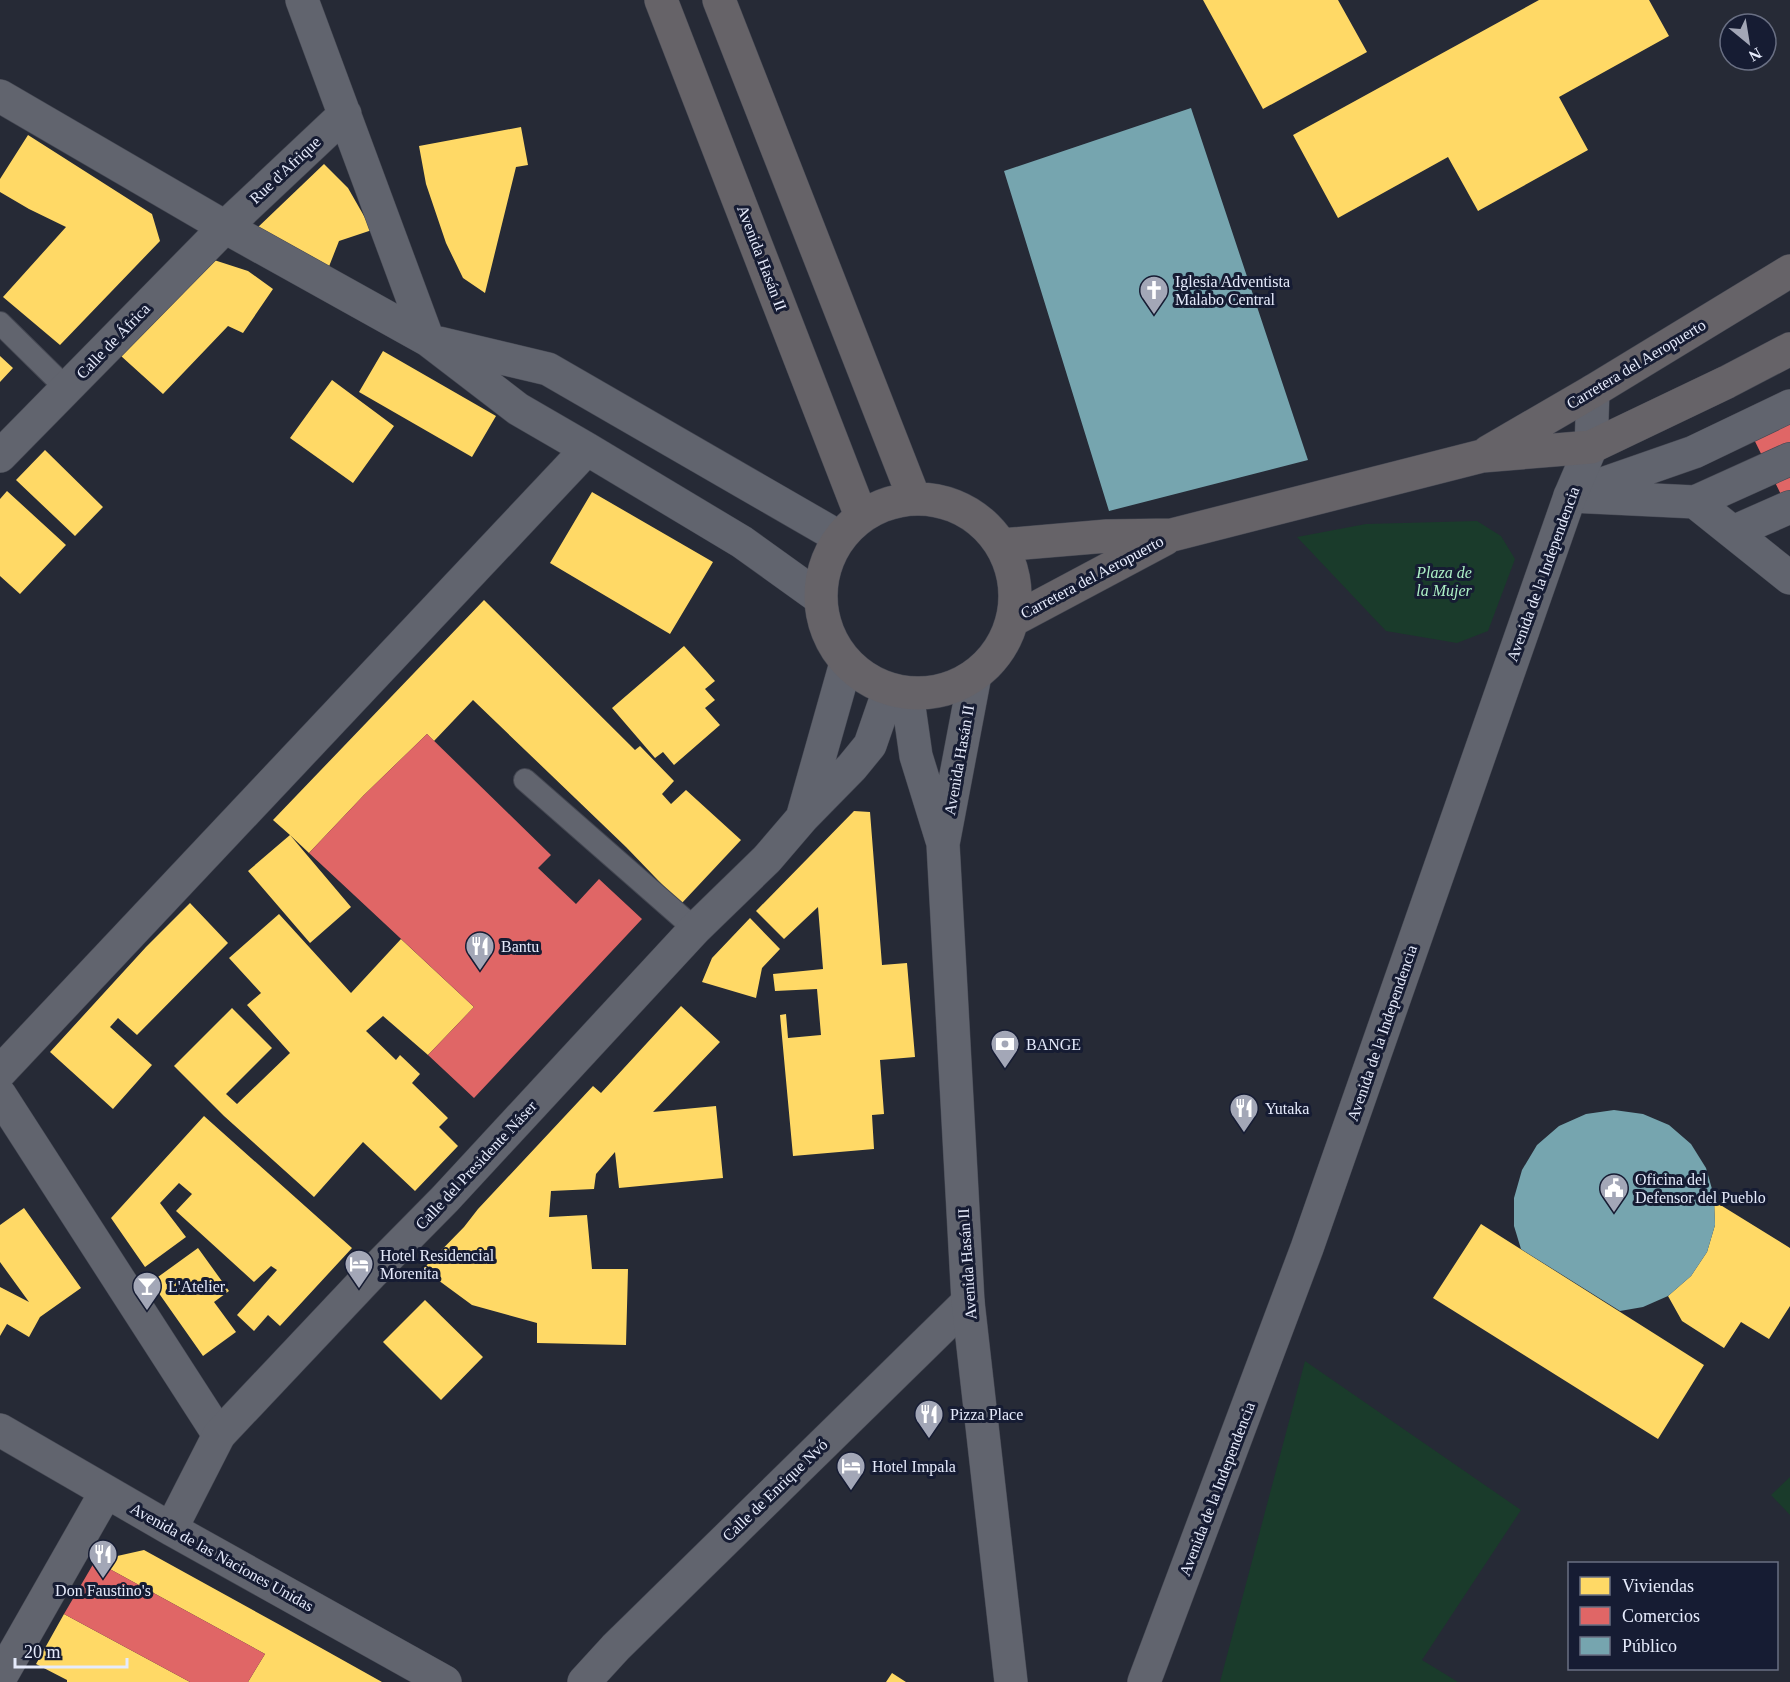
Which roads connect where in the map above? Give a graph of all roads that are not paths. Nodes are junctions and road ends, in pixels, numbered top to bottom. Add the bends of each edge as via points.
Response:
1 (302, 0) edge
2 (662, 0) edge
3 (719, 0) edge
4 (0, 96) edge
5 (345, 114) junction
6 (225, 227) junction
7 (1790, 271) edge
8 (0, 323) edge
9 (428, 340) junction
10 (1790, 349) edge
11 (66, 388) junction
12 (1593, 392) junction
13 (1790, 406) edge
14 (1591, 447) junction
15 (587, 449) junction
16 (0, 456) edge
17 (1482, 456) junction
18 (1790, 459) edge
19 (1570, 496) junction
20 (914, 498) junction
21 (1695, 502) junction
22 (1790, 507) edge
23 (850, 527) junction
24 (1732, 532) junction
25 (1172, 535) junction
26 (1002, 545) junction
27 (1790, 578) edge
28 (819, 598) junction
29 (1013, 620) junction
30 (846, 663) junction
31 (975, 675) junction
32 (898, 692) junction
33 (525, 780) dead end
34 (803, 817) junction
35 (944, 844) junction
36 (695, 929) junction
37 (0, 1072) edge
38 (0, 1095) edge
39 (968, 1302) junction
40 (0, 1430) edge
41 (219, 1435) junction
42 (106, 1492) junction
43 (171, 1529) junction
44 (0, 1678) edge
45 (1144, 1678) edge
46 (445, 1682) edge
47 (584, 1682) edge
48 (1011, 1682) edge

1 - 5 street
2 - 23 main road, Avenida Hasán II
3 - 20 main road
4 - 6 street
5 - 6 street, Rue d'Afrique
5 - 9 street
6 - 9 street
6 - 11 street, Calle de África
7 - 12 main road, Carretera del Aeropuerto
8 - 11 lane
9 - 15 street via 518,409
9 - 23 street via 548,369
10 - 14 main road, Carretera del Aeropuerto
11 - 16 street, Calle de África
12 - 14 street, Avenida de la Independencia
12 - 17 main road, Carretera del Aeropuerto
13 - 19 street via 1694,452
14 - 17 main road, Carretera del Aeropuerto
14 - 19 street, Avenida de la Independencia
15 - 28 street via 742,542
15 - 37 street
17 - 25 main road, Carretera del Aeropuerto
18 - 21 street
19 - 21 street
19 - 45 street, Avenida de la Independencia via 1307,1248
20 - 23 main road via 886,503
20 - 26 main road via 940,500 964,510 985,525
21 - 24 street
22 - 24 street
23 - 28 main road via 829,556
24 - 27 street
25 - 26 main road, Carretera del Aeropuerto
25 - 29 main road, Carretera del Aeropuerto
26 - 29 main road via 1012,569 1016,594
28 - 30 main road via 832,643
29 - 31 main road via 992,660
30 - 32 main road via 865,679
30 - 34 street, Calle del Presidente Náser
31 - 32 main road via 954,687 931,693
31 - 35 street, Avenida Hasán II
32 - 34 street, Calle del Presidente Náser via 870,745
32 - 35 street, Avenida Hasán II
33 - 36 lane
34 - 36 street, Calle del Presidente Náser via 767,859
35 - 39 street, Avenida Hasán II
36 - 41 street, Calle del Presidente Náser
38 - 41 street
39 - 47 street, Calle de Enrique Nvó
39 - 48 street, Avenida Hasán II
40 - 42 street, Avenida de las Naciones Unidas
41 - 43 street, Calle del Presidente Náser
42 - 43 street, Avenida de las Naciones Unidas
42 - 44 street
43 - 46 street, Avenida de las Naciones Unidas

